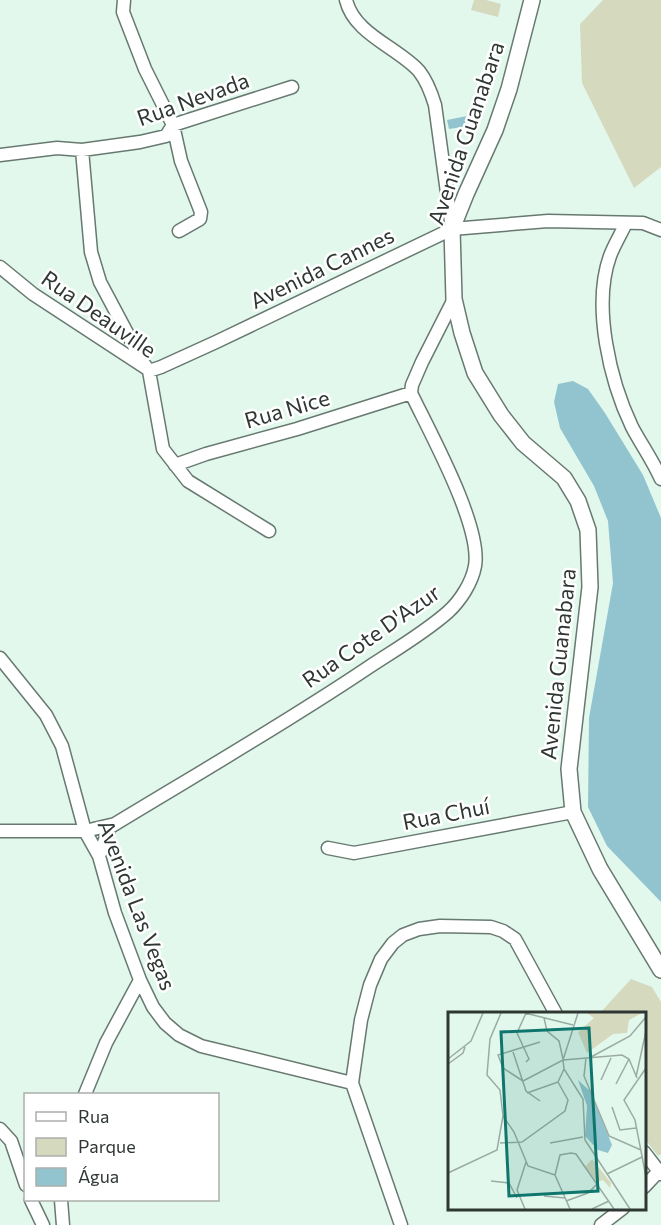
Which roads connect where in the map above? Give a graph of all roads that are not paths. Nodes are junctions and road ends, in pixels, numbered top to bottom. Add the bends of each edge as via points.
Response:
1 (124, 0) edge
2 (346, 0) edge
3 (532, 0) edge
4 (292, 87) dead end
5 (173, 125) junction
6 (82, 150) junction
7 (0, 154) edge
8 (661, 220) edge
9 (626, 223) junction
10 (643, 223) junction
11 (452, 229) junction
12 (661, 230) edge
13 (179, 231) dead end
14 (0, 267) edge
15 (454, 299) junction
16 (149, 371) junction
17 (411, 393) junction
18 (175, 465) junction
19 (661, 479) edge
20 (269, 531) dead end
21 (0, 658) edge
22 (573, 812) junction
23 (115, 824) junction
24 (0, 831) edge
25 (85, 831) junction
26 (328, 848) dead end
27 (99, 856) junction
28 (661, 970) edge
29 (140, 980) junction
30 (555, 1012) edge
31 (352, 1083) junction
32 (86, 1093) edge
33 (0, 1129) edge
34 (646, 1153) edge
35 (660, 1172) edge
36 (24, 1179) edge
37 (646, 1186) edge
38 (31, 1201) edge
39 (60, 1201) edge
40 (622, 1210) edge
41 (43, 1225) edge
42 (63, 1225) edge
43 (401, 1225) edge
44 (601, 1225) edge

1 - 5 street via 123,12 144,69
2 - 11 street via 349,11 378,40 418,70 429,86
3 - 11 street, Avenida Guanabara via 495,130
4 - 5 street, Rua Nevada
5 - 6 street, Rua Nevada via 166,136
5 - 13 street via 181,160 202,216
6 - 7 street, Rua Nevada via 57,148
6 - 16 street via 91,252 100,282
8 - 10 street
9 - 10 street, Avenida Cannes
9 - 11 street, Avenida Cannes via 548,221
9 - 19 street via 610,256 603,289 608,358 632,427
10 - 12 street, Avenida Cannes
11 - 15 street, Avenida Guanabara
11 - 16 street, Avenida Cannes
14 - 16 street, Rua Deauville via 41,300
15 - 17 street
15 - 22 street, Avenida Guanabara via 474,373 523,442 564,478 579,501 588,530 591,587 569,770
16 - 18 street, Rua Deauville via 163,449
17 - 18 street, Rua Nice
17 - 23 street, Rua Cote D'Azur via 472,534 474,567 461,597 426,629 338,689
18 - 20 street, Rua Deauville via 188,481
21 - 25 street, Avenida Las Vegas via 46,715 62,746
22 - 26 street, Rua Chuí via 354,853
22 - 28 street, Avenida Guanabara via 600,869
23 - 25 street, Rua Cote D'Azur
23 - 27 street via 110,827
24 - 25 street, Rua Cote D'Azur
25 - 27 street, Avenida Las Vegas
27 - 29 street, Avenida Las Vegas
29 - 31 street, Avenida Las Vegas via 165,1023 201,1046
29 - 32 street via 106,1043
30 - 31 street via 515,939 503,931 478,926 419,929 403,935 381,959 361,1020
31 - 43 street
33 - 36 street via 11,1141
34 - 35 street
35 - 37 street
38 - 41 street
39 - 42 street
40 - 44 street

